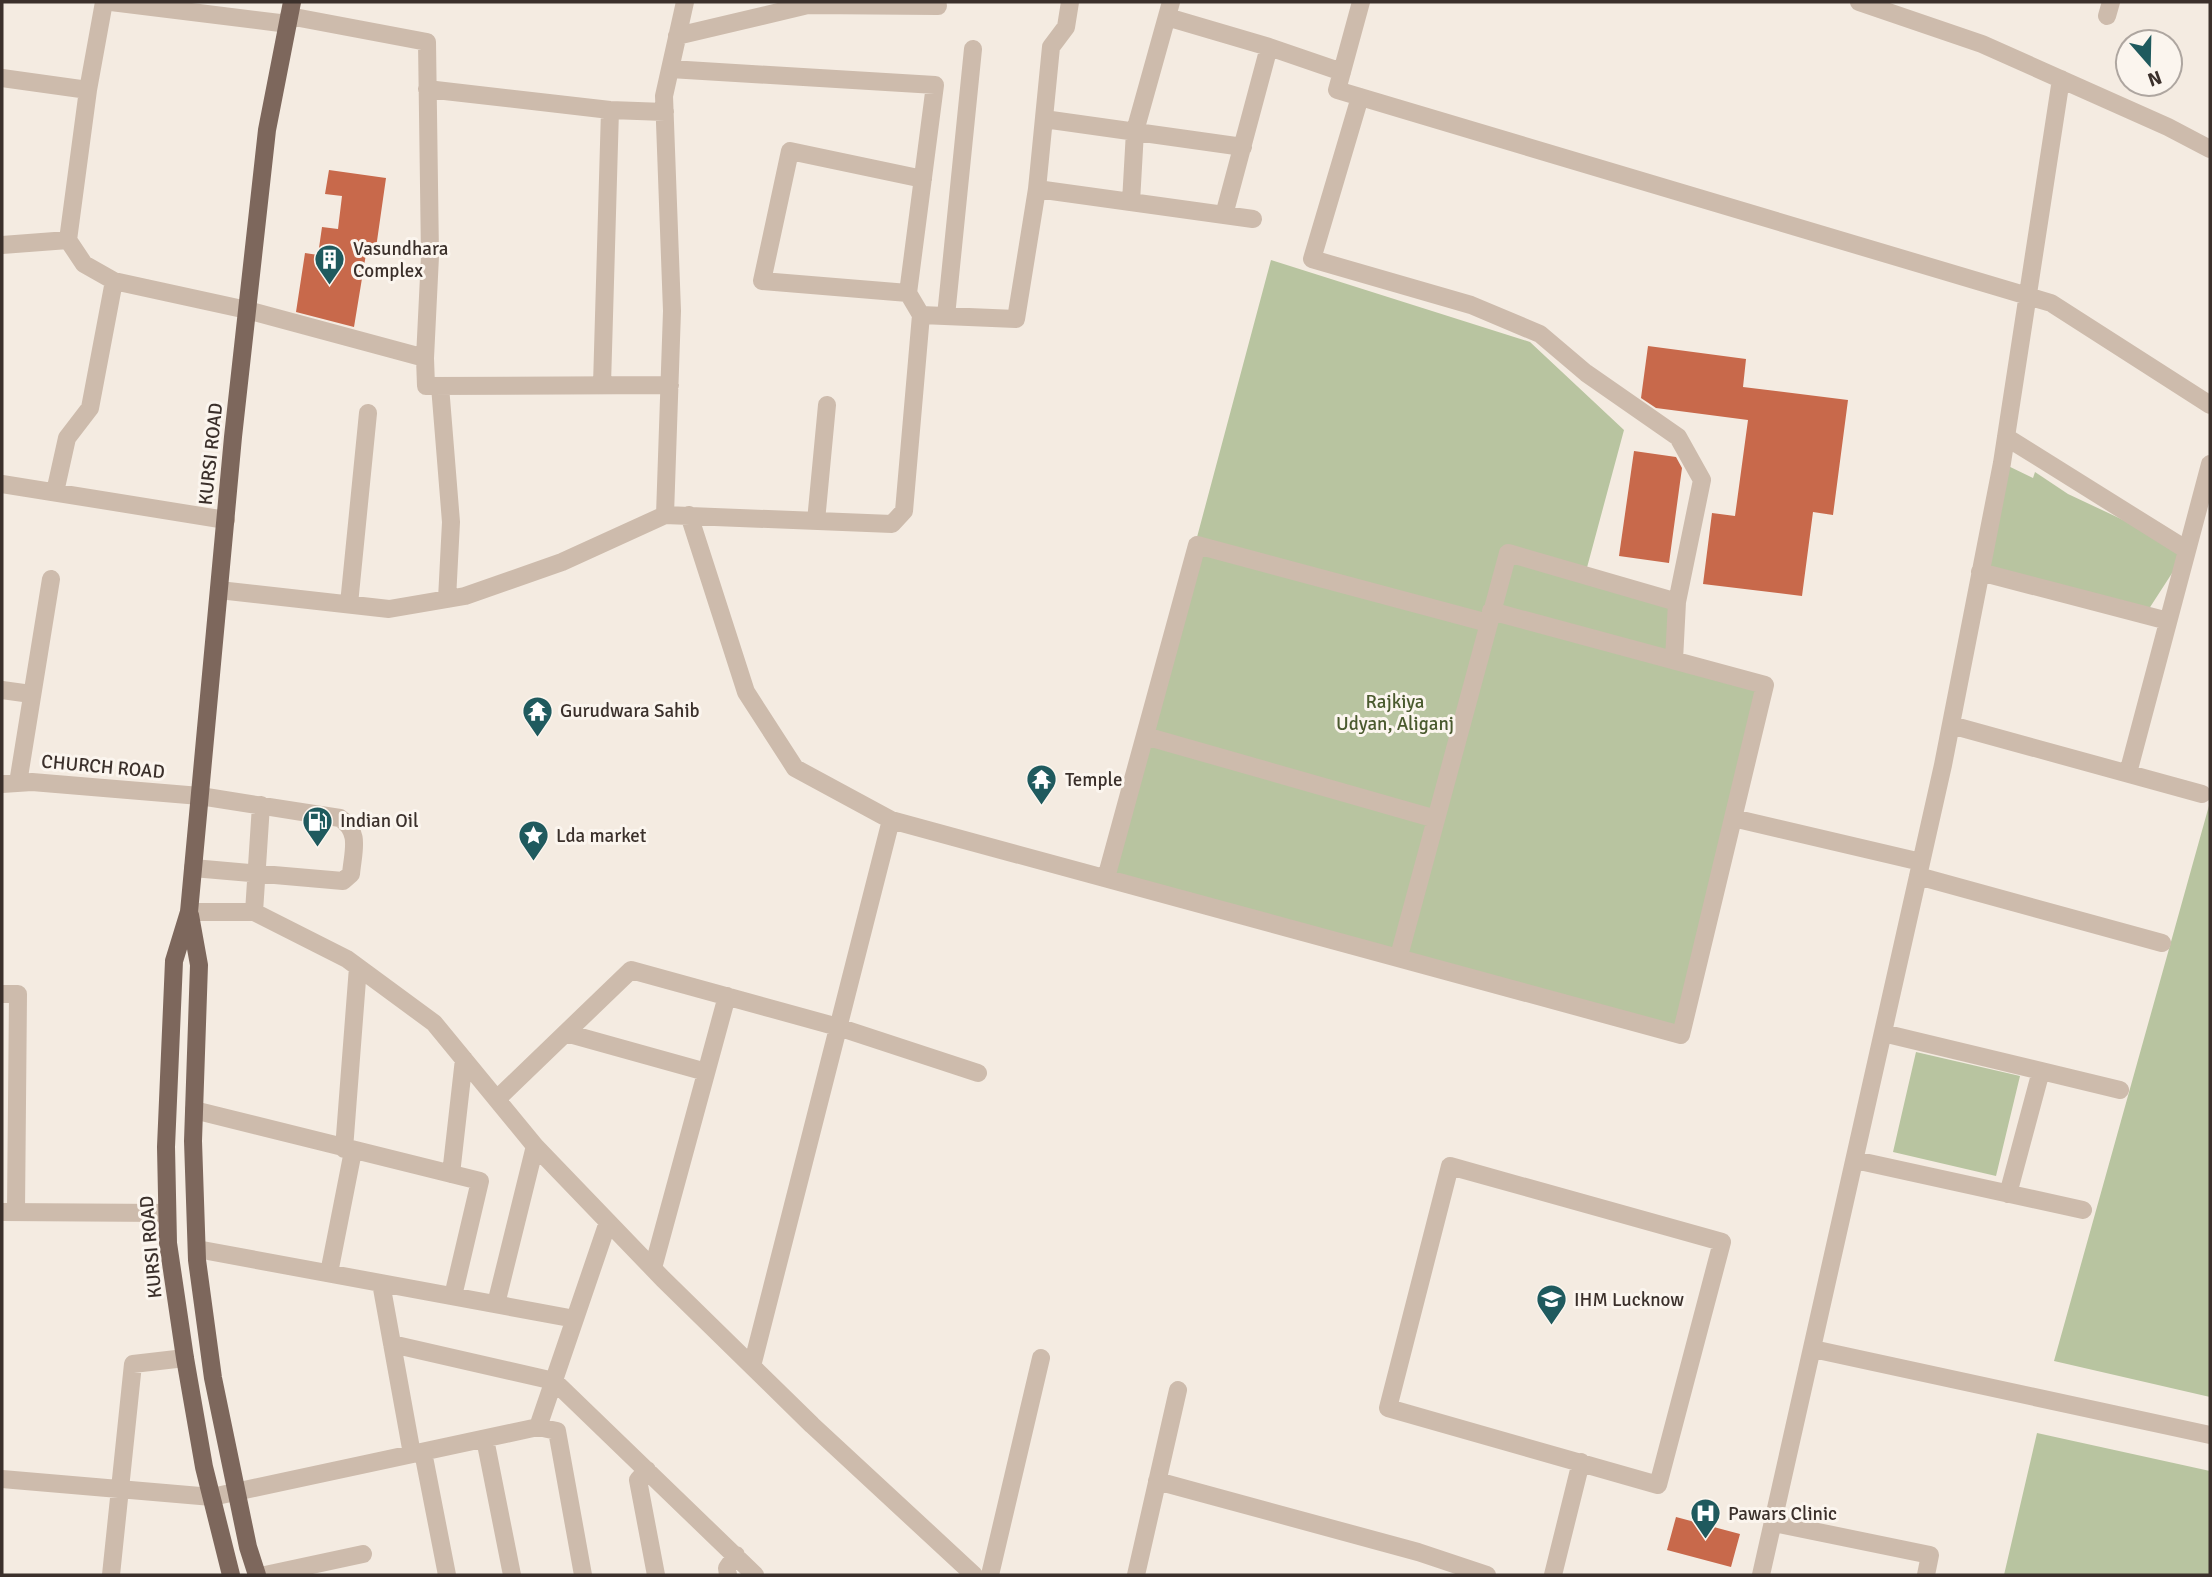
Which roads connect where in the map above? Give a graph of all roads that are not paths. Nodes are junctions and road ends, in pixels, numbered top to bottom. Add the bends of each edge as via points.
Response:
1 (104, 2) edge
2 (111, 2) edge
3 (685, 2) edge
4 (1070, 2) edge
5 (1361, 2) edge
6 (1858, 2) edge
7 (825, 3) edge
8 (938, 6) dead end
9 (1169, 10) edge
10 (290, 14) edge
11 (677, 36) junction
12 (1269, 47) junction
13 (972, 49) dead end
14 (670, 69) junction
15 (1342, 72) junction
16 (2, 78) edge
17 (2061, 79) junction
18 (428, 89) junction
19 (88, 90) junction
20 (1360, 97) junction
21 (610, 110) junction
22 (665, 112) junction
23 (1044, 119) junction
24 (1135, 131) junction
25 (1243, 147) junction
26 (2210, 149) edge
27 (923, 179) junction
28 (1037, 189) junction
29 (1131, 202) junction
30 (1224, 215) junction
31 (1253, 219) dead end
32 (68, 240) junction
33 (2, 245) edge
34 (114, 281) junction
35 (908, 293) junction
36 (2028, 297) junction
37 (247, 310) junction
38 (921, 315) junction
39 (946, 316) junction
40 (425, 358) junction
41 (602, 385) junction
42 (670, 385) junction
43 (440, 386) junction
44 (827, 405) dead end
45 (2210, 405) edge
46 (369, 413) dead end
47 (2006, 437) junction
48 (2210, 464) edge
49 (2, 484) edge
50 (55, 492) junction
51 (665, 515) junction
52 (689, 516) junction
53 (226, 520) junction
54 (816, 521) junction
55 (2187, 550) junction
56 (1980, 572) junction
57 (51, 579) dead end
58 (219, 590) junction
59 (447, 599) junction
60 (1677, 602) junction
61 (349, 604) junction
62 (1489, 617) junction
63 (2168, 621) junction
64 (1674, 660) junction
65 (2, 690) edge
66 (31, 694) junction
67 (1951, 725) junction
68 (1145, 736) junction
69 (2127, 773) junction
70 (10, 783) edge
71 (2202, 794) dead end
72 (200, 796) junction
73 (261, 805) junction
74 (1733, 818) junction
75 (1436, 819) junction
76 (891, 820) junction
77 (193, 868) junction
78 (1920, 869) junction
79 (257, 875) junction
80 (1106, 878) junction
81 (189, 912) junction
82 (254, 912) junction
83 (2162, 943) dead end
84 (1399, 956) junction
85 (358, 967) junction
86 (2, 994) edge
87 (727, 996) junction
88 (838, 1027) junction
89 (566, 1033) junction
90 (1883, 1033) junction
91 (464, 1059) junction
92 (2041, 1071) junction
93 (706, 1072) junction
94 (978, 1073) dead end
95 (2120, 1090) dead end
96 (9, 1095) edge
97 (497, 1100) junction
98 (194, 1110) junction
99 (535, 1146) junction
100 (349, 1150) junction
101 (1855, 1160) junction
102 (451, 1174) junction
103 (2008, 1194) junction
104 (2083, 1210) dead end
105 (9, 1212) edge
106 (167, 1213) junction
107 (608, 1222) junction
108 (197, 1248) junction
109 (653, 1268) junction
110 (329, 1273) junction
111 (381, 1283) junction
112 (453, 1296) junction
113 (496, 1304) junction
114 (575, 1319) junction
115 (392, 1344) junction
116 (1813, 1349) junction
117 (185, 1358) junction
118 (1041, 1358) dead end
119 (752, 1366) junction
120 (554, 1381) junction
121 (1178, 1391) dead end
122 (538, 1427) junction
123 (2210, 1435) edge
124 (485, 1438) junction
125 (417, 1453) junction
126 (1581, 1462) junction
127 (647, 1469) junction
128 (2, 1479) edge
129 (1157, 1481) junction
130 (121, 1490) junction
131 (237, 1492) junction
132 (212, 1497) junction
133 (1774, 1522) junction
134 (363, 1554) dead end
135 (736, 1555) junction
136 (111, 1575) edge
137 (231, 1575) edge
138 (257, 1575) edge
139 (265, 1575) edge
140 (447, 1575) edge
141 (512, 1575) edge
142 (583, 1575) edge
143 (656, 1575) edge
144 (728, 1575) edge
145 (755, 1575) edge
146 (974, 1575) edge
147 (990, 1575) edge
148 (1136, 1575) edge
149 (1487, 1575) edge
150 (1553, 1575) edge
151 (1762, 1575) edge
152 (1926, 1575) edge

1 - 19 street
2 - 10 street
3 - 11 street
4 - 23 street via 1066,27 1051,47
5 - 15 street
6 - 17 street via 1982,44
7 - 8 street
7 - 11 street
9 - 12 street
9 - 24 street
10 - 18 street via 426,42
10 - 37 main road, KURSI ROAD via 267,130
11 - 14 street
12 - 15 street
12 - 25 street
13 - 39 street
14 - 22 street
14 - 27 street via 935,85
15 - 20 street via 1337,90
16 - 19 street
17 - 26 street
17 - 36 street
18 - 21 street
18 - 40 street via 430,256
19 - 32 street
20 - 36 street
20 - 60 street via 1311,259 1471,305 1540,334 1586,373 1678,437 1702,480
21 - 22 street
21 - 41 street
22 - 42 street
23 - 24 street
23 - 28 street
24 - 25 street
24 - 29 street
25 - 30 street
27 - 35 street
27 - 35 street via 790,151 762,281
28 - 29 street
28 - 39 street via 1016,319
29 - 30 street
30 - 31 street
32 - 33 street
32 - 34 street via 84,264
34 - 37 street
34 - 50 street via 90,408 67,438
35 - 38 street
36 - 45 street via 2051,303
36 - 47 street
37 - 40 street
37 - 53 main road, KURSI ROAD
38 - 39 street
38 - 54 street via 904,511 892,524
40 - 43 street via 426,386
41 - 42 street
41 - 43 street
42 - 51 street
43 - 59 street via 452,522
44 - 54 street
46 - 61 street
47 - 55 street
47 - 56 street
48 - 55 street
49 - 50 street
50 - 53 street
51 - 52 street
51 - 59 street via 562,562
52 - 54 street
52 - 76 street via 746,692 795,768
53 - 58 main road, KURSI ROAD
55 - 63 street
56 - 63 street
56 - 67 street
57 - 66 street
58 - 61 street
58 - 72 main road, KURSI ROAD
59 - 61 street via 389,608
60 - 62 street via 1508,553
60 - 64 street
62 - 64 street
62 - 68 street via 1197,545
62 - 75 street
63 - 69 street
64 - 74 street via 1766,685
65 - 66 street
66 - 70 street
67 - 69 street
67 - 78 street
68 - 75 street
68 - 80 street
69 - 71 street
70 - 72 street, CHURCH ROAD
72 - 73 street, CHURCH ROAD
72 - 77 main road, KURSI ROAD
73 - 79 street
73 - 79 street, CHURCH ROAD via 340,818 354,832 351,874 343,881
74 - 78 street
74 - 84 street via 1681,1035
75 - 84 street
76 - 80 street
76 - 88 street
77 - 79 street, CHURCH ROAD
77 - 81 main road, KURSI ROAD
78 - 83 street
78 - 90 street
79 - 82 street
80 - 84 street
81 - 82 street
81 - 98 main road, KURSI ROAD via 199,965
81 - 106 main road, KURSI ROAD via 174,961
82 - 85 street
85 - 91 street via 434,1023
85 - 100 street
86 - 96 street via 18,994
87 - 88 street
87 - 89 street via 631,970
87 - 93 street
88 - 94 street
88 - 119 street
89 - 93 street
89 - 97 street
90 - 92 street
90 - 101 street
91 - 97 street
91 - 102 street
92 - 95 street
92 - 103 street
93 - 109 street
96 - 105 street
97 - 99 street
98 - 100 street
98 - 108 main road, KURSI ROAD
99 - 107 street
99 - 113 street
100 - 102 street
100 - 110 street
101 - 103 street
101 - 116 street
102 - 112 street via 480,1181
103 - 104 street
105 - 106 street
106 - 117 main road, KURSI ROAD
107 - 109 street
107 - 114 street
108 - 110 street
108 - 131 main road, KURSI ROAD via 213,1378
109 - 119 street
110 - 111 street
111 - 112 street
111 - 115 street
112 - 113 street
113 - 114 street
114 - 120 street
115 - 120 street
115 - 125 street
116 - 123 street
116 - 133 street
117 - 130 street via 133,1364
117 - 132 main road, KURSI ROAD
118 - 147 street
119 - 146 street
120 - 122 street
120 - 127 street
121 - 129 street
122 - 124 street
122 - 142 street via 556,1431
124 - 125 street
124 - 141 street
125 - 131 street
125 - 140 street
126 - 126 street via 1388,1408 1450,1166 1722,1242 1658,1485
126 - 150 street
127 - 135 street
127 - 143 street via 638,1480
128 - 130 street
129 - 148 street
129 - 149 street
130 - 132 street
130 - 136 street
131 - 132 street
131 - 138 main road, KURSI ROAD
132 - 137 main road, KURSI ROAD
133 - 151 street
133 - 152 street via 1930,1555
134 - 139 street
135 - 144 street via 727,1568
135 - 145 street

